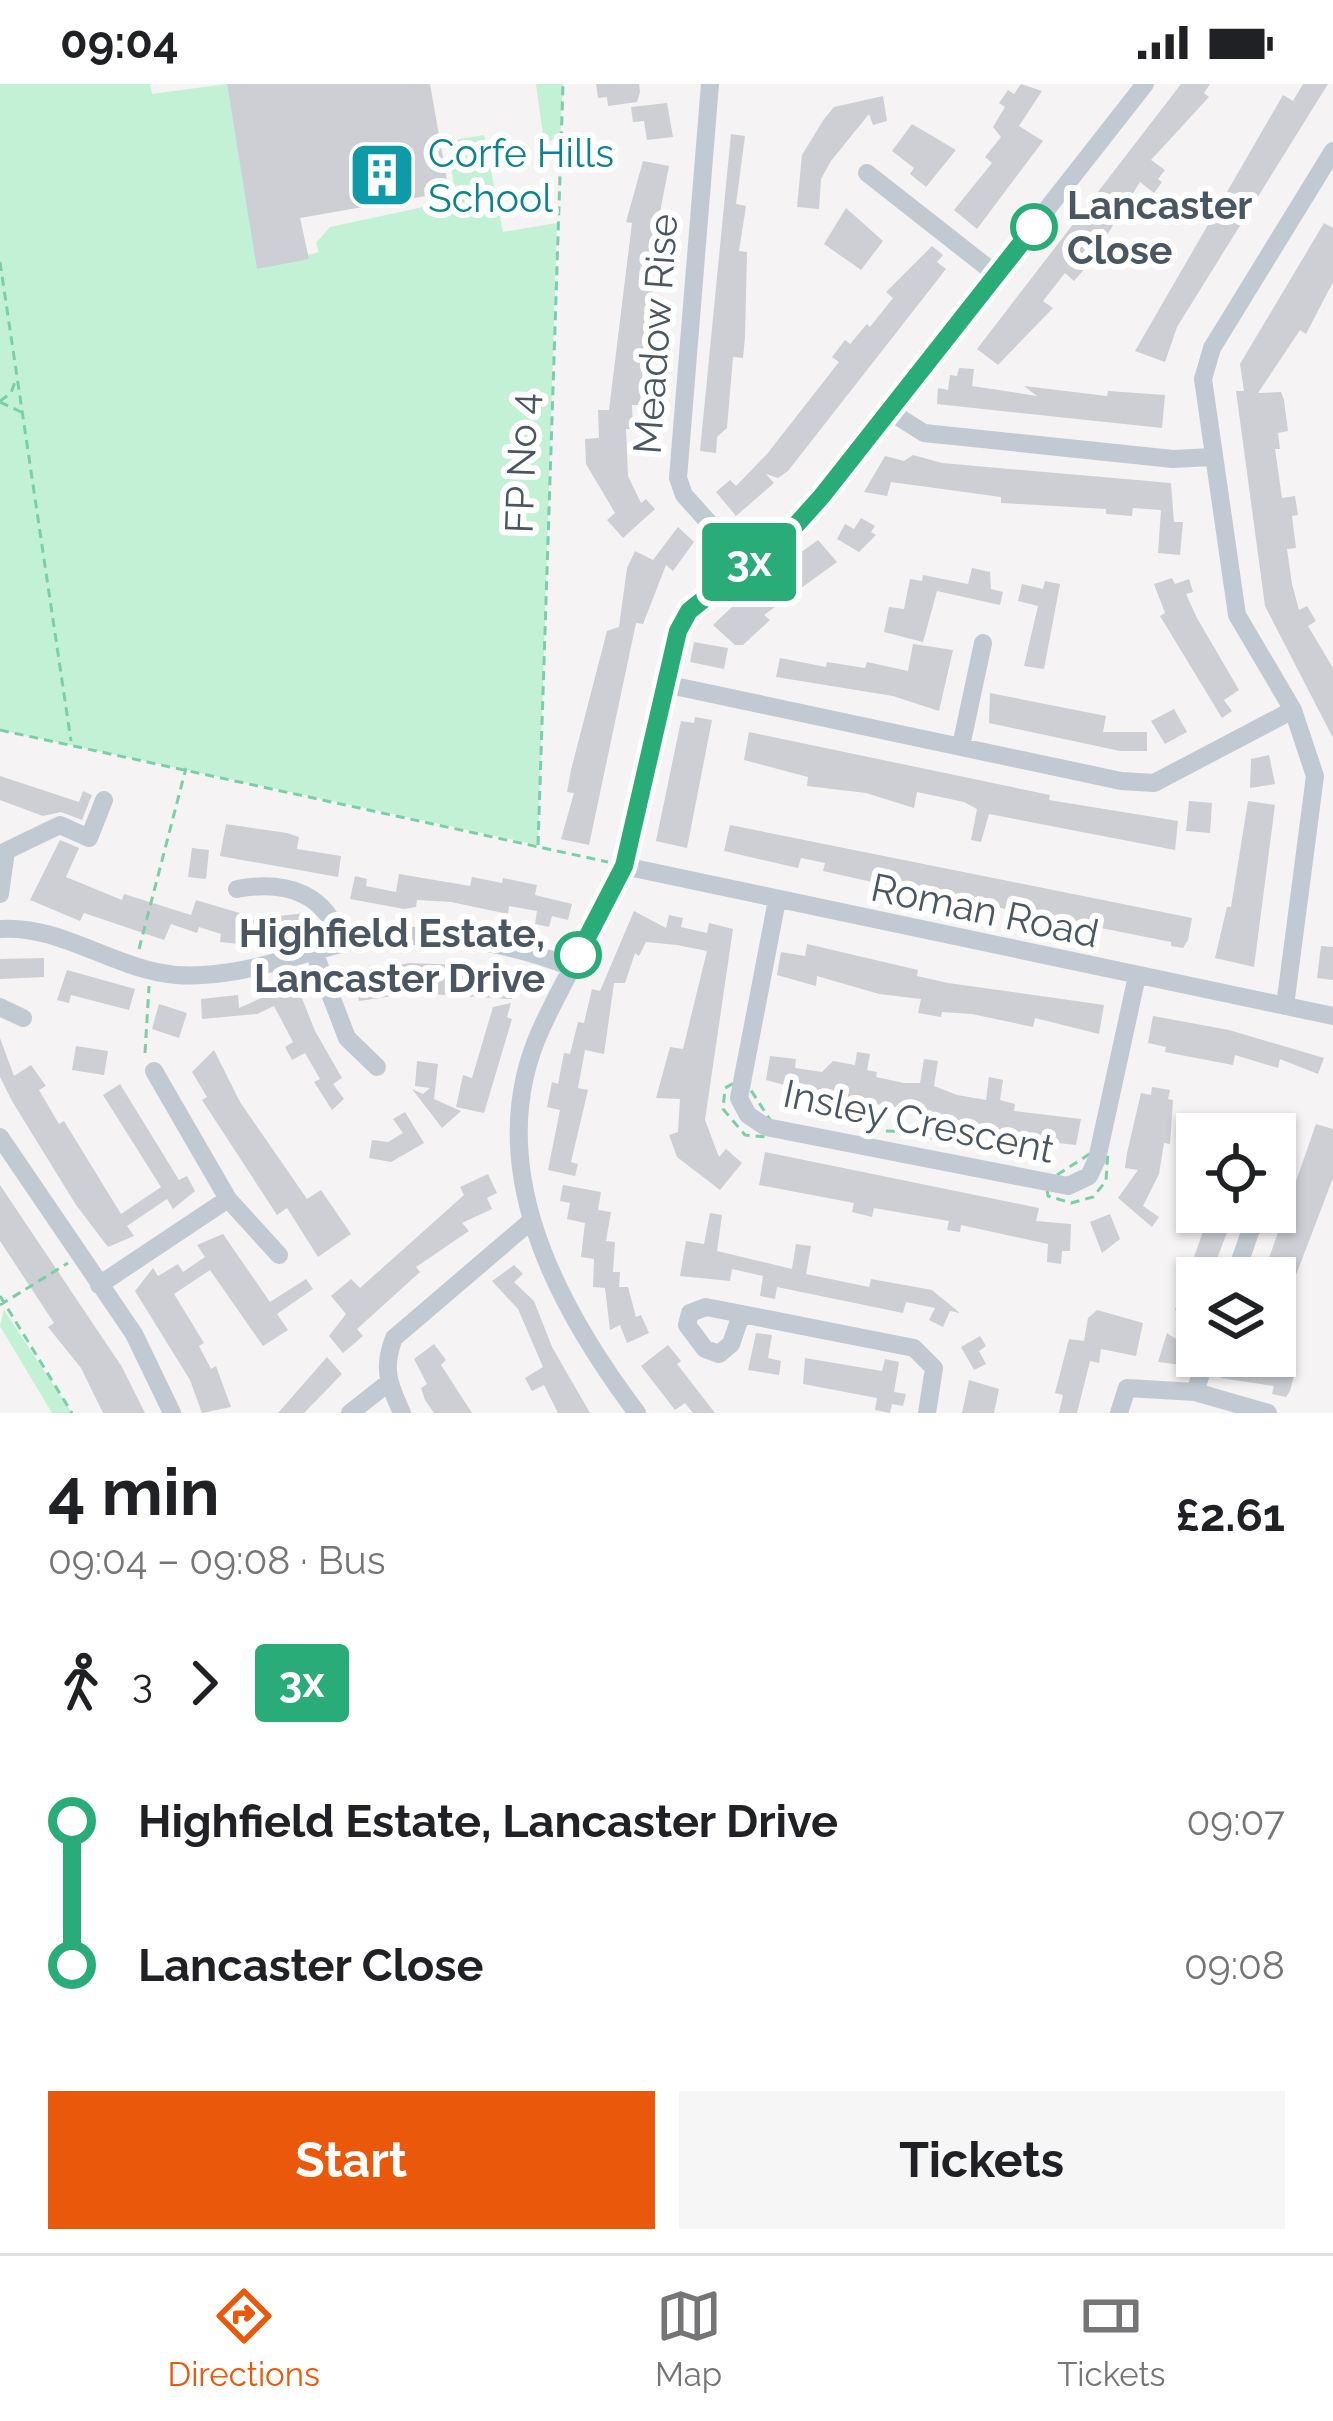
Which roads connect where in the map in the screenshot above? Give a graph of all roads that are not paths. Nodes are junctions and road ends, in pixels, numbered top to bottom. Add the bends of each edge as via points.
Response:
1 (710, 84) edge
2 (1144, 84) edge
3 (1333, 151) edge
4 (867, 173) dead end
5 (997, 275) junction
6 (890, 411) junction
7 (1212, 457) junction
8 (746, 564) junction
9 (983, 644) dead end
10 (665, 684) junction
11 (1293, 710) junction
12 (961, 746) junction
13 (104, 800) dead end
14 (624, 866) junction
15 (237, 889) dead end
16 (0, 893) edge
17 (777, 900) junction
18 (1, 924) edge
19 (341, 944) junction
20 (314, 952) junction
21 (571, 967) junction
22 (1137, 976) junction
23 (1286, 1006) junction
24 (0, 1007) edge
25 (1333, 1016) edge
26 (23, 1018) dead end
27 (377, 1067) dead end
28 (154, 1071) road end
29 (0, 1137) edge
30 (228, 1198) junction
31 (532, 1220) junction
32 (279, 1255) dead end
33 (99, 1285) junction
34 (741, 1315) dead end
35 (1200, 1377) edge
36 (388, 1383) junction
37 (1195, 1391) junction
38 (172, 1413) edge
39 (350, 1413) edge
40 (402, 1413) edge
41 (638, 1413) edge
42 (927, 1413) edge
43 (1119, 1413) edge
44 (1268, 1413) edge

1 - 8 street, Meadow Rise via 678,478
2 - 5 street
3 - 7 street via 1212,348 1203,379
4 - 5 street
5 - 6 street
6 - 7 street via 924,433
6 - 8 street via 796,525
7 - 11 street via 1238,615
8 - 10 street via 689,611
9 - 12 street
10 - 12 street
10 - 14 street
11 - 12 street via 1154,783
11 - 23 street via 1316,793
13 - 16 street via 89,838 60,825 6,851
14 - 17 street, Roman Road
14 - 21 street
15 - 19 street via 258,885 316,899
17 - 22 street, Roman Road
17 - 22 street, Insley Crescent via 739,1098 766,1127 1068,1186 1090,1176 1097,1159
18 - 20 street via 142,970 207,975
19 - 20 street
19 - 21 street via 491,943
20 - 27 street via 347,1038
21 - 31 street via 539,1031 517,1103 519,1178
22 - 23 street, Roman Road
23 - 25 street, Roman Road
24 - 26 street
28 - 30 street
29 - 33 street
30 - 32 street
30 - 33 street
31 - 36 street via 394,1339
31 - 41 street via 587,1343
33 - 38 street via 134,1334
34 - 42 street via 914,1348 934,1368
35 - 37 street
36 - 39 street
36 - 40 street
37 - 43 street via 1127,1388
37 - 44 street

